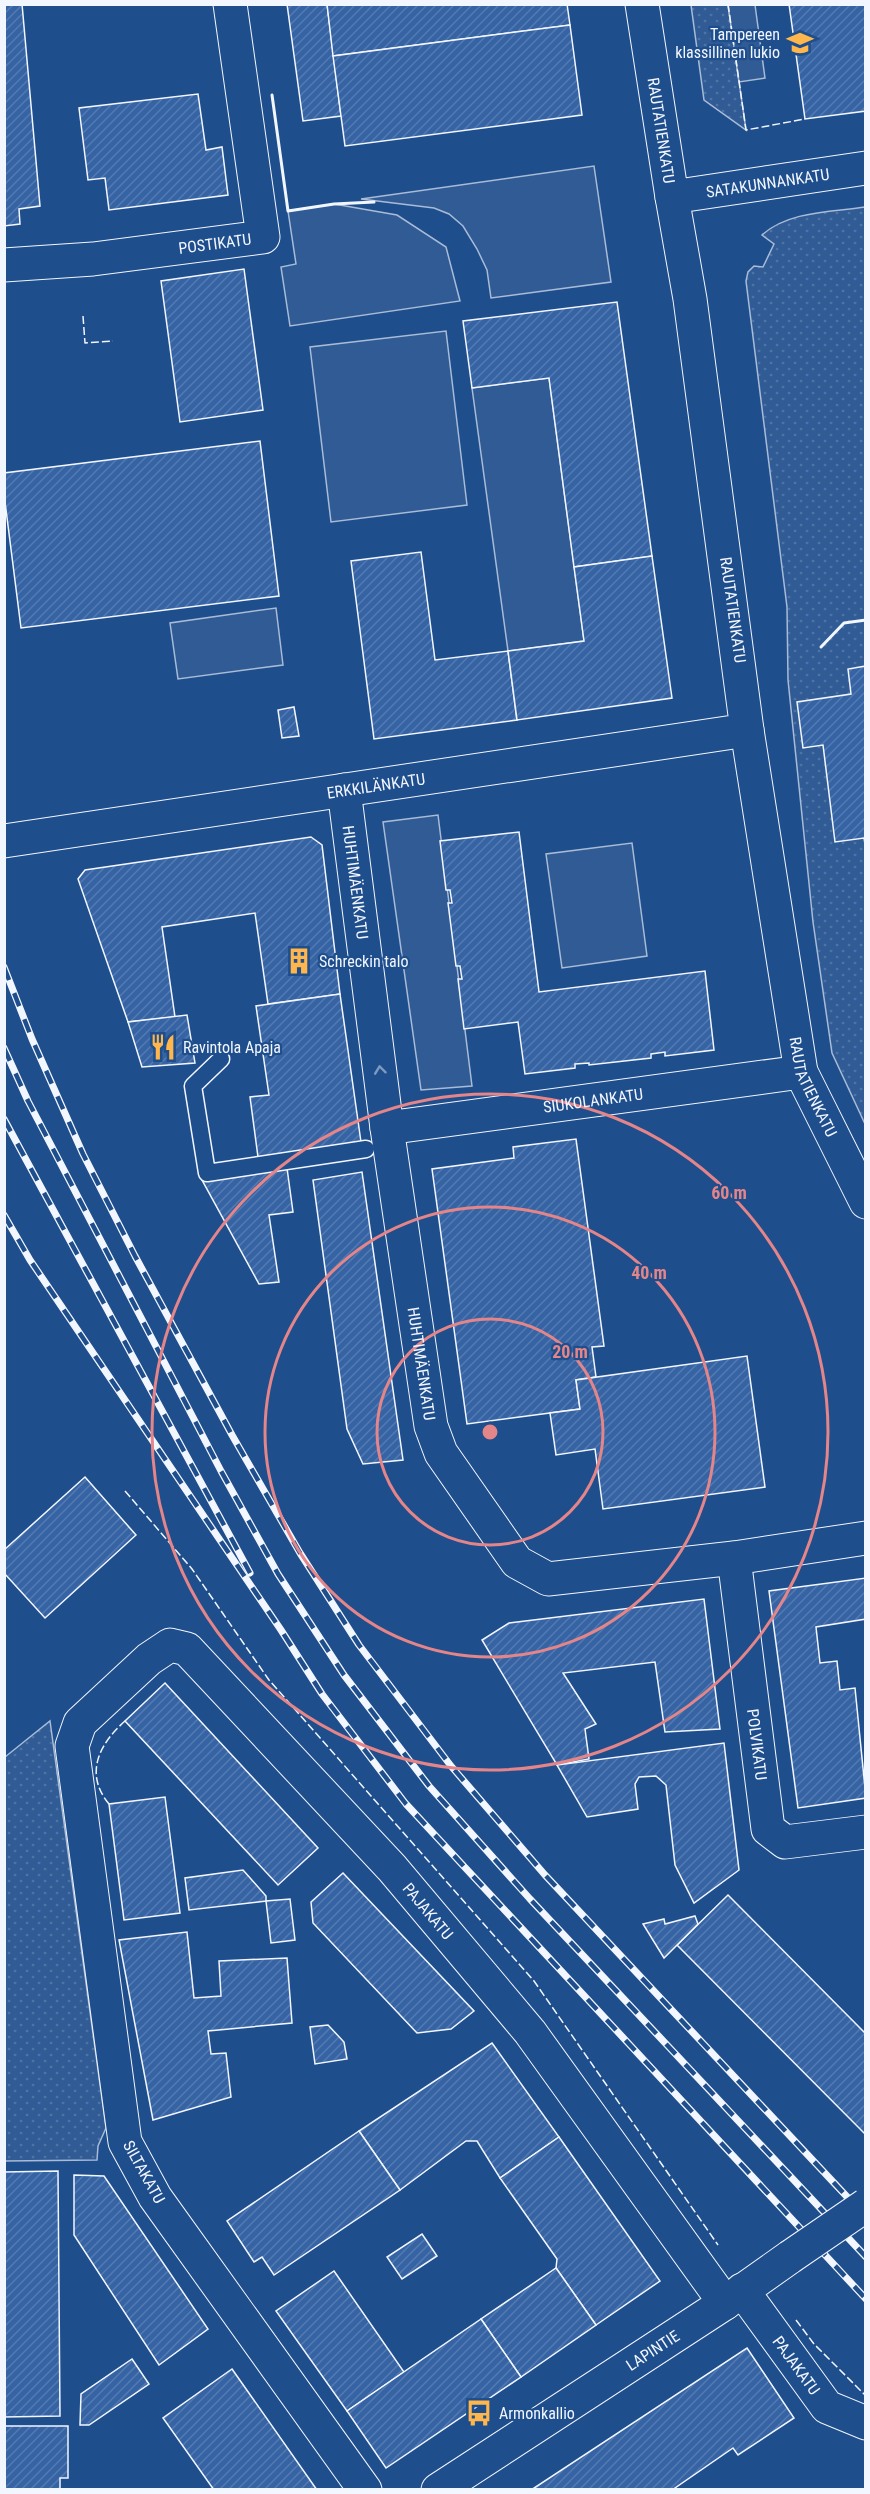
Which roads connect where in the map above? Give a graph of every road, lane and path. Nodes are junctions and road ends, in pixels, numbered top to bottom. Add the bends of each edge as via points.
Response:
1 (230, 4) edge
2 (642, 4) edge
3 (866, 168) edge
4 (672, 197) junction
5 (4, 265) edge
6 (747, 730) junction
7 (344, 790) junction
8 (4, 841) edge
9 (222, 1059) dead end
10 (801, 1072) junction
11 (377, 1138) junction
12 (863, 1192) edge
13 (866, 1538) edge
14 (735, 1558) junction
15 (80, 1723) joint
16 (866, 1832) edge
17 (866, 2205) edge
18 (733, 2296) junction
19 (866, 2422) edge
20 (365, 2490) edge
21 (438, 2490) edge

1 - 5 street, POSTIKATU via 263,237 93,259
2 - 4 street, RAUTATIENKATU
3 - 4 street, SATAKUNNANKATU
4 - 6 street, RAUTATIENKATU via 690,299
6 - 7 street, ERKKILÄNKATU
6 - 10 street, RAUTATIENKATU
7 - 8 street, ERKKILÄNKATU
11 -> 7 street, HUHTIMÄENKATU
9 - 11 lane via 193,1086 207,1173
10 - 11 street, SIUKOLANKATU
10 - 12 street, RAUTATIENKATU
11 - 14 street, HUHTIMÄENKATU via 431,1426 441,1453 517,1562 548,1579
13 - 14 street, HUHTIMÄENKATU
14 - 16 street, POLVIKATU via 768,1829 785,1842
15 - 18 street, PAJAKATU via 156,1654 170,1645 188,1649 392,1868 530,2032
15 - 20 street, SILTAKATU via 72,1746 125,2142 155,2197
17 - 18 street, LAPINTIE, bridge
18 - 19 street, PAJAKATU via 827,2407
18 - 21 street, LAPINTIE

